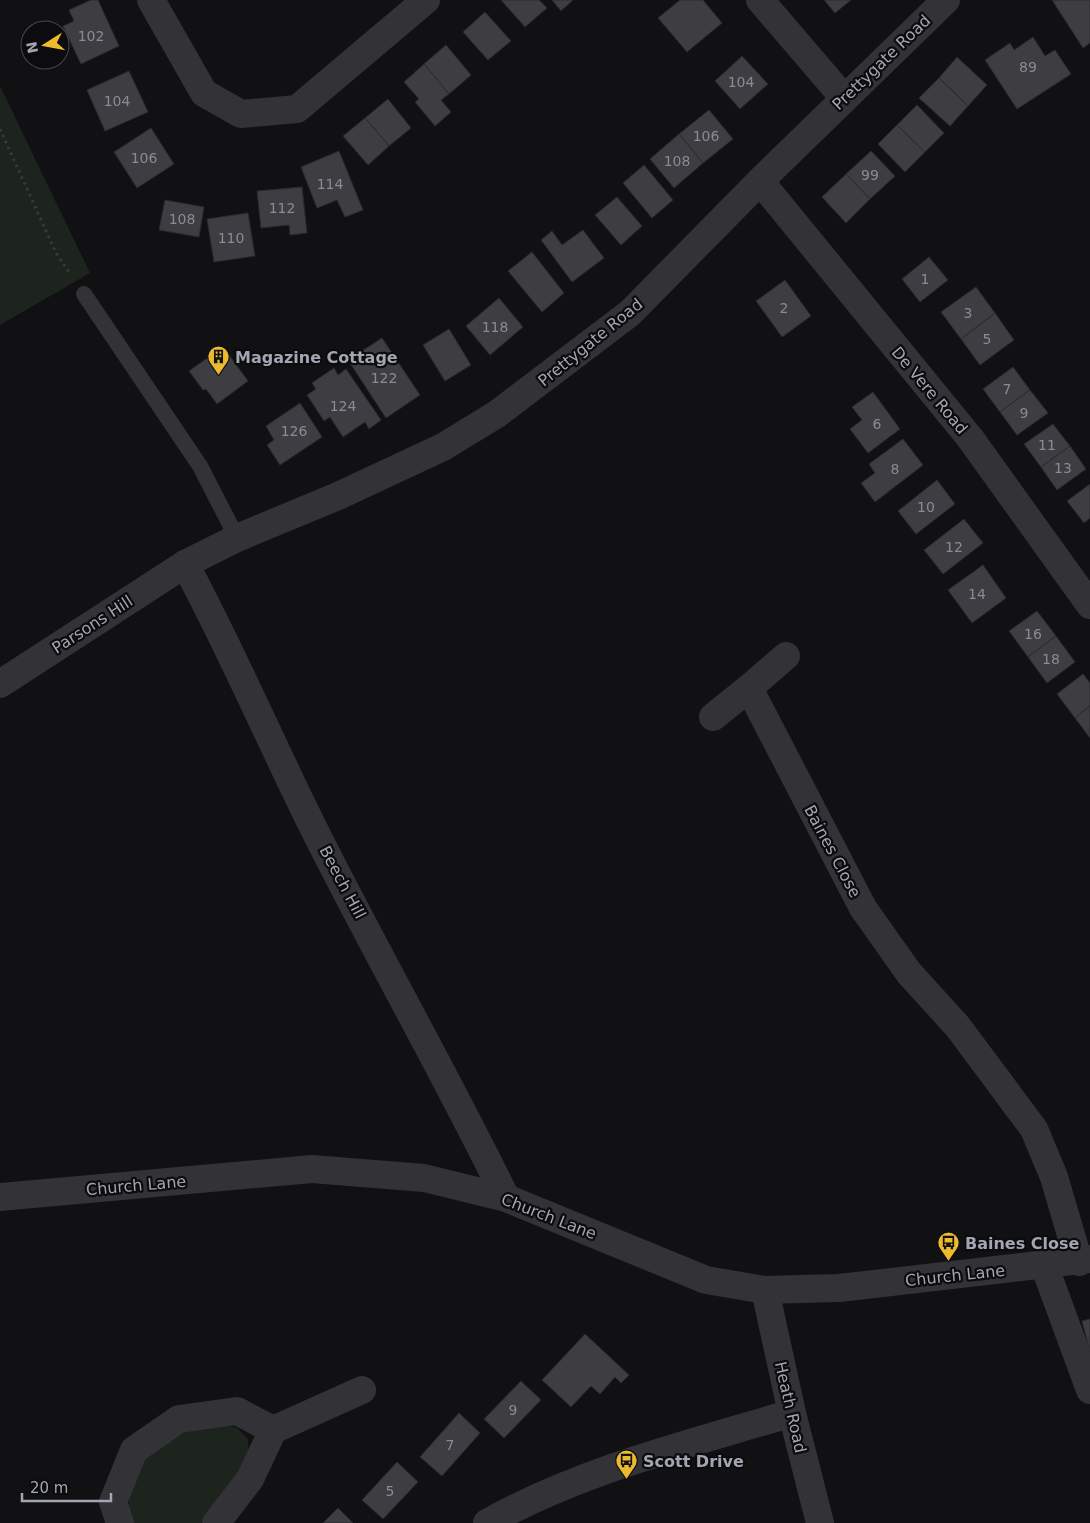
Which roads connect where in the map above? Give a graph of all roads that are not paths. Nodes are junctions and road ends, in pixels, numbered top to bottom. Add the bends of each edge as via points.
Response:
1 (151, 0) edge
2 (426, 0) edge
3 (760, 0) edge
4 (946, 0) edge
5 (844, 98) junction
6 (760, 181) junction
7 (84, 294) road end
8 (237, 538) junction
9 (185, 564) junction
10 (1090, 605) edge
11 (786, 656) dead end
12 (0, 684) edge
13 (749, 688) junction
14 (713, 717) dead end
15 (0, 1197) edge
16 (506, 1198) junction
17 (1084, 1260) edge
18 (1044, 1265) junction
19 (766, 1290) junction
20 (362, 1390) dead end
21 (1090, 1390) edge
22 (792, 1413) junction
23 (273, 1430) junction
24 (120, 1523) edge
25 (216, 1523) edge
26 (487, 1523) edge
27 (820, 1523) edge

1 - 2 street via 204,93 241,114 297,109
3 - 5 street
4 - 5 street, Prettygate Road
5 - 6 street, Prettygate Road
6 - 8 street, Prettygate Road via 630,313 498,414 443,448
6 - 10 street, De Vere Road via 970,438
7 - 8 lane via 200,466
8 - 9 street, Prettygate Road
9 - 12 street, Parsons Hill
9 - 16 street, Beech Hill via 223,634 255,710 311,822
11 - 13 street
13 - 14 street
13 - 17 street, Baines Close via 864,908 909,973 958,1027 1034,1129
15 - 16 street, Church Lane via 312,1169 424,1178
16 - 19 street, Church Lane via 706,1280
17 - 18 street, Church Lane
18 - 19 street, Church Lane via 839,1288
18 - 21 street
19 - 22 street, Heath Road
20 - 23 street
22 - 26 street via 630,1462 526,1501
22 - 27 street, Heath Road
23 - 24 street via 237,1410 179,1419 134,1450 113,1502
23 - 25 street via 250,1479

